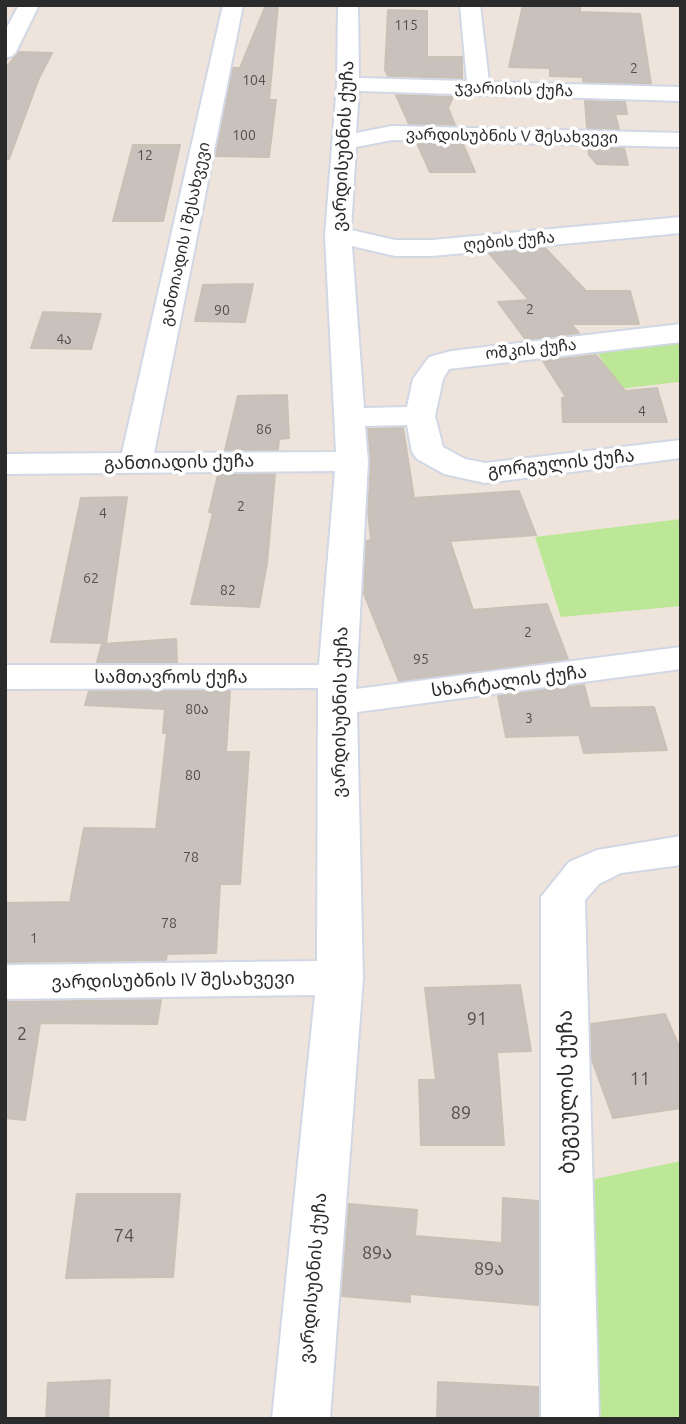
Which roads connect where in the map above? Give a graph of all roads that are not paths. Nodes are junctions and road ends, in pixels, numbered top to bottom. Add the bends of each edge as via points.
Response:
1 (29, 5) edge
2 (233, 5) edge
3 (348, 5) edge
4 (470, 5) edge
5 (5, 52) edge
6 (348, 84) junction
7 (479, 88) junction
8 (681, 94) edge
9 (681, 140) edge
10 (345, 142) junction
11 (681, 226) edge
12 (338, 235) junction
13 (681, 333) edge
14 (421, 416) junction
15 (348, 417) junction
16 (681, 449) edge
17 (352, 461) junction
18 (136, 462) junction
19 (5, 464) edge
20 (681, 658) edge
21 (5, 677) edge
22 (337, 689) junction
23 (681, 850) edge
24 (340, 978) junction
25 (5, 982) edge
26 (301, 1419) edge
27 (570, 1419) edge

1 - 5 street
2 - 18 street, განთიადის I შესახვევი
3 - 6 street, ვარდისუბნის ქუჩა
4 - 7 street
6 - 7 street, ჯვარისის ქუჩა
6 - 10 street, ვარდისუბნის ქუჩა
7 - 8 street, ჯვარისის ქუჩა
9 - 10 street, ვარდისუბნის V შესახვევი via 391,134
10 - 12 street, ვარდისუბნის ქუჩა
11 - 12 street, ღების ქუჩა via 432,248 395,248
12 - 15 street, ვარდისუბნის ქუჩა
13 - 14 street, ოშკის ქუჩა via 439,363 428,379
14 - 15 street
14 - 16 street, გორგულის ქუჩა via 428,452 455,467 485,473
15 - 17 street, ვარდისუბნის ქუჩა
17 - 18 street, განთიადის ქუჩა
17 - 22 street, ვარდისუბნის ქუჩა
18 - 19 street, განთიადის ქუჩა
20 - 22 street, სხარტალის ქუჩა
21 - 22 street, სამთავროს ქუჩა
22 - 24 street, ვარდისუბნის ქუჩა
23 - 27 street, ბუგეულის ქუჩა via 612,860 584,873 563,897
24 - 25 street, ვარდისუბნის IV შესახვევი
24 - 26 street, ვარდისუბნის ქუჩა

